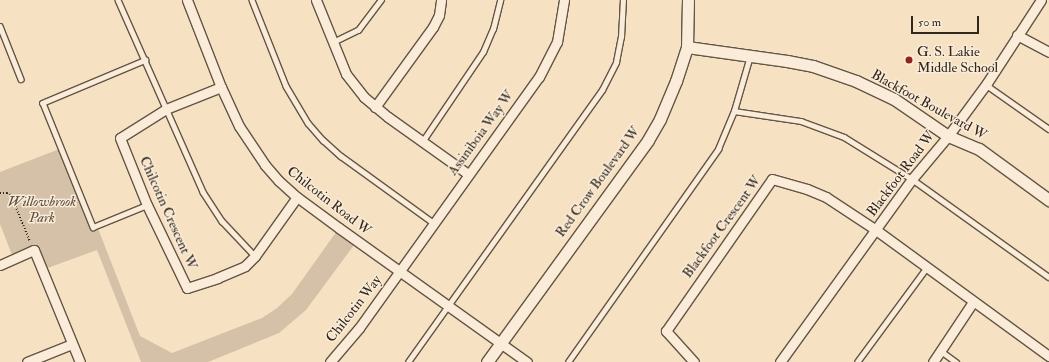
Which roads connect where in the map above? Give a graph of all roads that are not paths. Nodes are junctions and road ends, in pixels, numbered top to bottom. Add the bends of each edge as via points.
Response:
1 (118, 0) edge
2 (187, 0) edge
3 (252, 0) edge
4 (316, 0) edge
5 (381, 0) edge
6 (441, 0) edge
7 (500, 0) edge
8 (564, 0) edge
9 (623, 0) edge
10 (688, 0) edge
11 (1041, 0) edge
12 (0, 26) edge
13 (1017, 35) junction
14 (333, 42) junction
15 (687, 47) junction
16 (1049, 52) edge
17 (750, 56) junction
18 (146, 60) junction
19 (21, 79) dead end
20 (985, 84) junction
21 (221, 87) junction
22 (375, 107) junction
23 (166, 109) junction
24 (734, 111) junction
25 (1049, 129) edge
26 (948, 136) junction
27 (422, 142) junction
28 (468, 174) junction
29 (912, 179) junction
30 (297, 197) junction
31 (1049, 200) edge
32 (146, 205) junction
33 (435, 224) junction
34 (876, 230) junction
35 (255, 256) junction
36 (0, 265) edge
37 (926, 267) junction
38 (400, 272) junction
39 (1049, 277) edge
40 (972, 302) junction
41 (447, 305) junction
42 (500, 342) junction
43 (72, 344) junction
44 (941, 351) junction
45 (1049, 356) edge
46 (27, 362) edge
47 (80, 362) edge
48 (330, 362) edge
49 (408, 362) edge
50 (487, 362) edge
51 (527, 362) edge
52 (568, 362) edge
53 (694, 362) edge
54 (780, 362) edge
55 (856, 362) edge
56 (933, 362) edge
57 (956, 362) edge

1 - 18 lane
2 - 21 street, Chilcotin Road W
3 - 33 lane via 286,86 308,123 341,156
4 - 14 street
5 - 14 lane via 358,30
6 - 22 street via 439,15 433,27
7 - 27 lane via 493,29 483,52
8 - 28 street, Assiniboia Way W via 557,42 549,60
9 - 41 lane via 621,37 616,62 602,90
10 - 15 street, Red Crow Boulevard W
11 - 13 street, Blackfoot Road W
12 - 19 lane
13 - 16 street
13 - 20 street, Blackfoot Road W
14 - 22 street via 346,74
15 - 17 street, Blackfoot Boulevard W
15 - 42 street, Red Crow Boulevard W via 670,98 648,140
17 - 24 lane
17 - 26 street, Blackfoot Boulevard W via 813,66 856,81 894,99
18 - 23 lane
18 - 32 lane via 43,103 93,227
20 - 25 lane
20 - 26 street, Blackfoot Road W
21 - 23 street, Chilcotin Crescent W
21 - 30 street, Chilcotin Road W via 238,126 251,146 265,165
22 - 27 street
23 - 32 street, Chilcotin Crescent W via 120,138
23 - 35 lane via 203,192 222,221
24 - 29 lane via 801,121 844,137
24 - 52 lane via 718,149
26 - 29 street, Blackfoot Road W
26 - 31 street, Blackfoot Boulevard W via 979,149
27 - 28 street
28 - 33 street, Assiniboia Way W
29 - 34 street, Blackfoot Road W
29 - 39 lane
30 - 35 street, Chilcotin Crescent W
30 - 38 street, Chilcotin Road W
32 - 35 street, Chilcotin Crescent W via 187,288 245,266
33 - 38 street, Assiniboia Way W
34 - 37 street
34 - 53 street, Blackfoot Crescent W via 826,197 772,179 666,331
34 - 54 street, Blackfoot Road W
36 - 43 street via 34,250
37 - 40 street
37 - 55 lane
38 - 41 street, Chilcotin Road W
38 - 48 street, Chilcotin Way via 346,346
40 - 44 street
40 - 45 street
41 - 42 street, Chilcotin Road W
41 - 49 lane
42 - 50 street, Red Crow Boulevard W
42 - 51 street, Chilcotin Road W
43 - 46 street
43 - 47 street
44 - 56 street
44 - 57 lane

